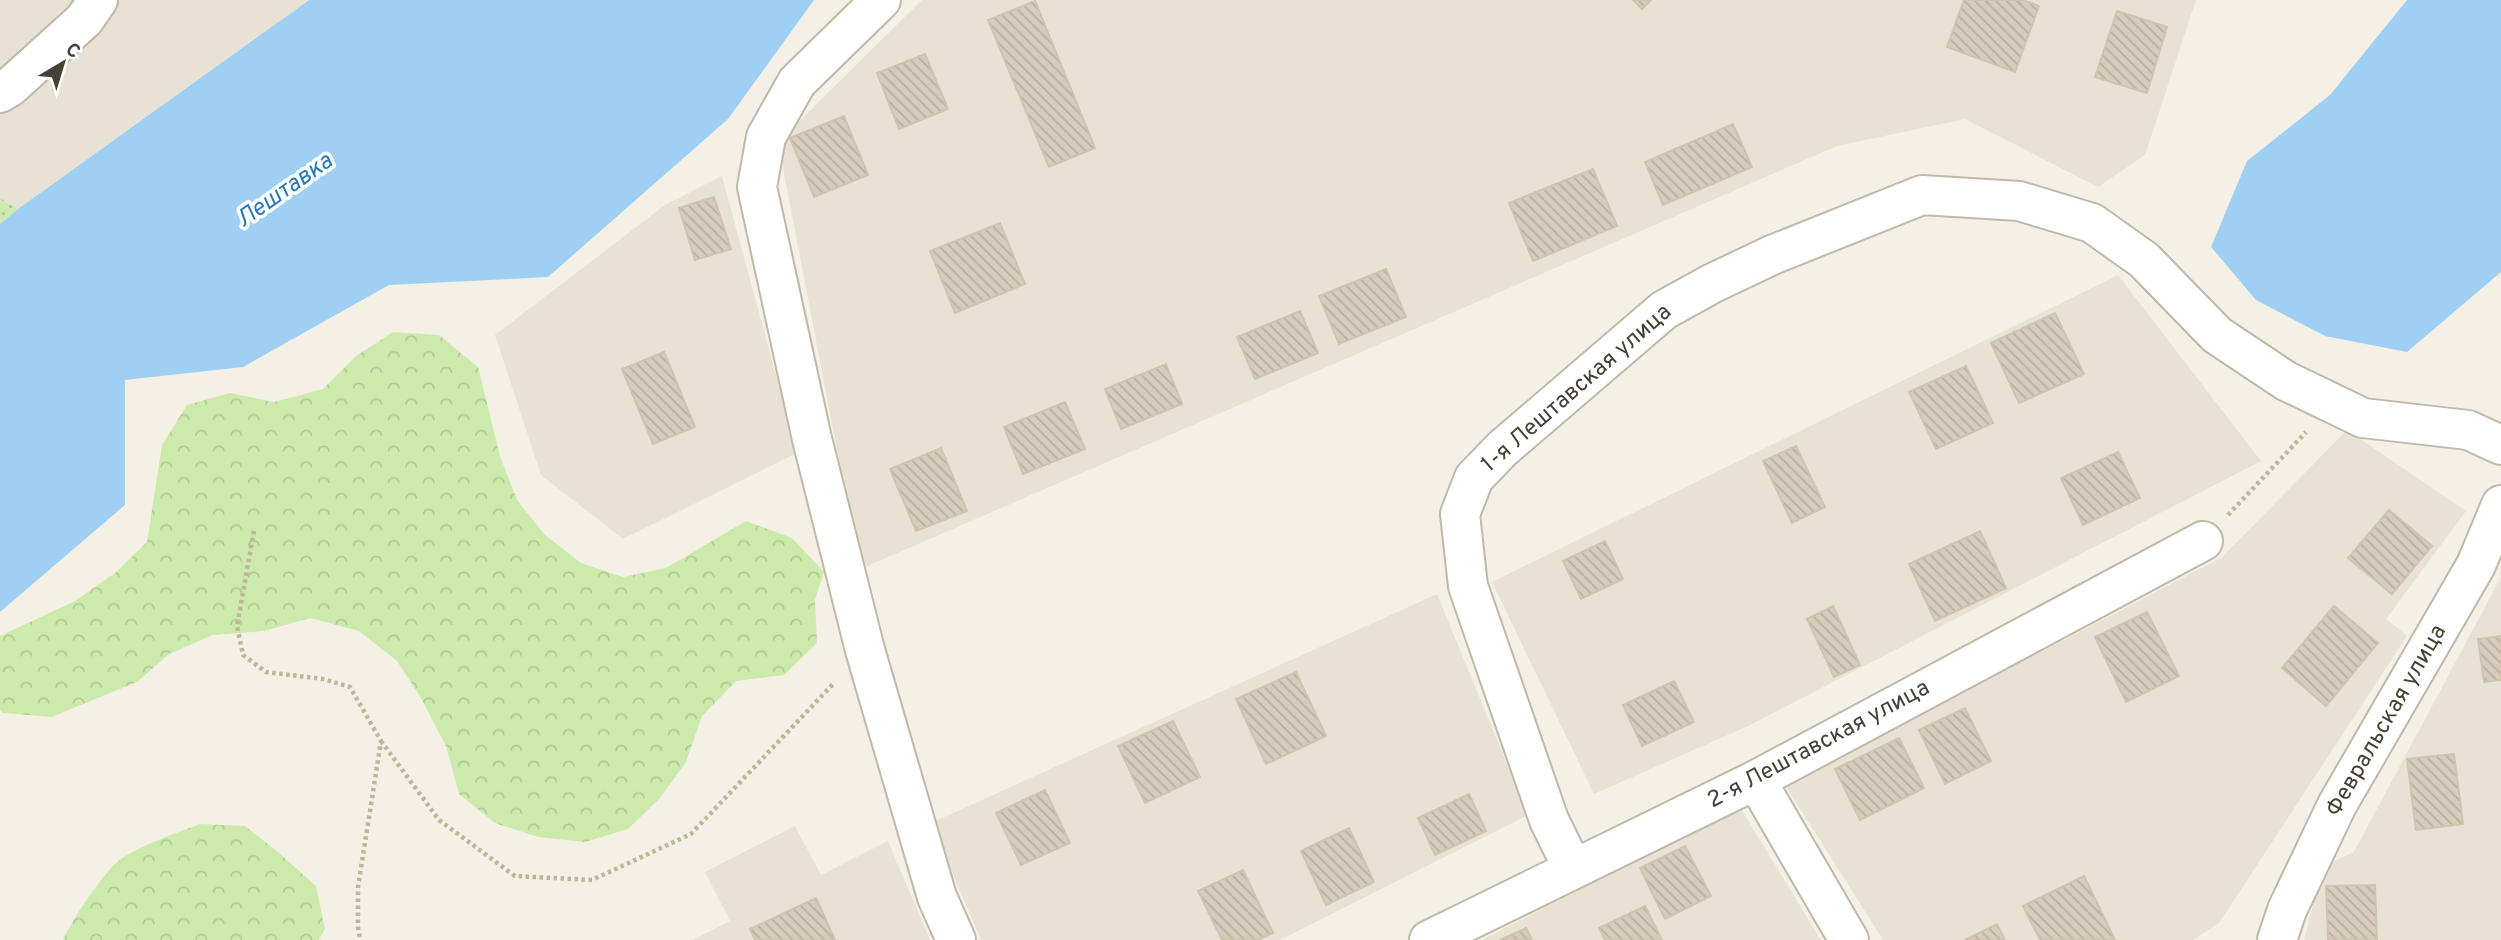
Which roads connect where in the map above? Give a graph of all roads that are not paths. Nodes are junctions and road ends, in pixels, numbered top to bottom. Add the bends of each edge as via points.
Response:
1 (98, 0) edge
2 (881, 0) edge
3 (0, 93) edge
4 (2501, 445) edge
5 (2501, 505) edge
6 (2203, 541) road end
7 (1756, 780) junction
8 (1573, 869) junction
9 (956, 940) edge
10 (1429, 940) edge
11 (1849, 940) edge
12 (2277, 940) edge

1 - 3 street via 84,20
2 - 9 street via 797,82 766,137 757,187 811,439 865,650 937,897
4 - 8 street, 1-я Лештавская улица via 2468,430 2363,418 2286,381 2217,335 2144,260 2092,223 2019,201 1922,195 1772,254 1664,310 1502,449 1474,478 1460,514 1468,586 1549,820
5 - 12 street, Февральская улица via 2476,565 2337,805
6 - 7 street, 2-я Лештавская улица
7 - 8 street, 2-я Лештавская улица
7 - 11 street
8 - 10 street, 2-я Лештавская улица

